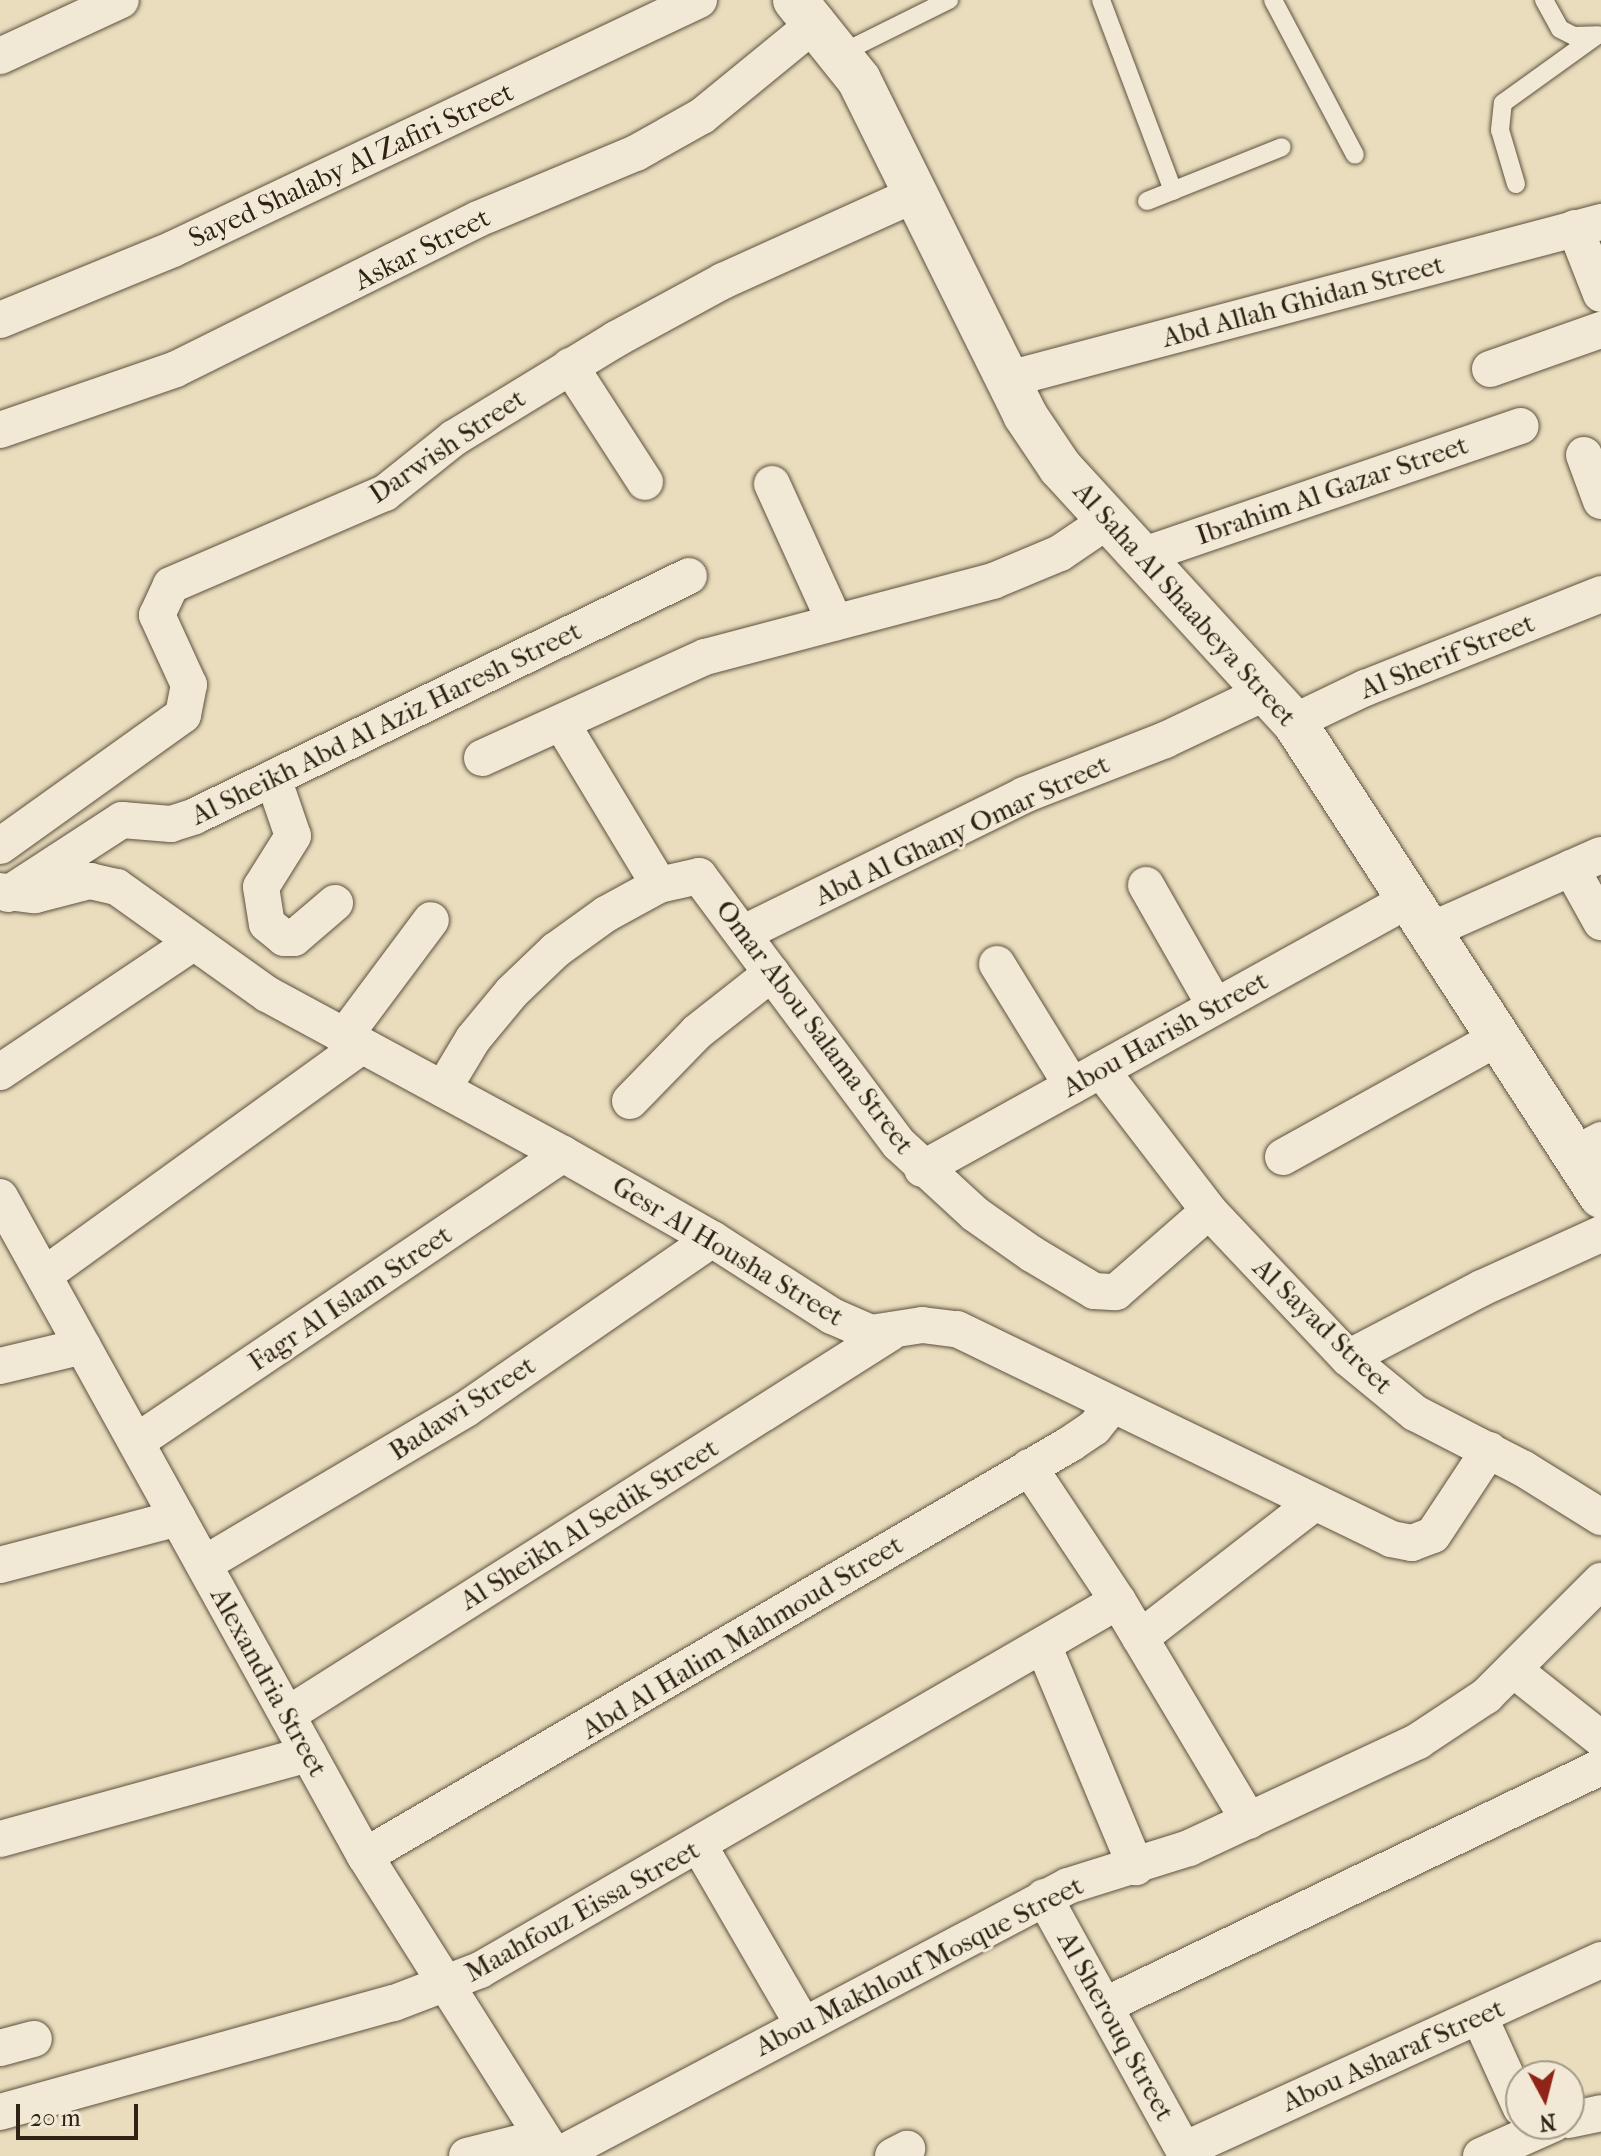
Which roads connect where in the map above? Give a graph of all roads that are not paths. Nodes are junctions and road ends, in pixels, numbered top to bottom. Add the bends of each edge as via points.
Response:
1 (121, 0) edge
2 (699, 0) edge
3 (949, 0) edge
4 (1101, 0) edge
5 (1273, 0) edge
6 (1544, 0) edge
7 (817, 25) edge
8 (1598, 36) edge
9 (0, 56) edge
10 (1282, 147) dead end
11 (1355, 155) dead end
12 (1516, 184) dead end
13 (1173, 191) junction
14 (918, 193) junction
15 (1147, 201) dead end
16 (1588, 225) edge
17 (1601, 294) edge
18 (0, 320) edge
19 (1601, 330) edge
20 (570, 366) junction
21 (1490, 369) dead end
22 (1005, 380) junction
23 (1520, 426) dead end
24 (0, 430) edge
25 (1584, 455) dead end
26 (645, 482) dead end
27 (772, 484) dead end
28 (1601, 501) edge
29 (1110, 519) junction
30 (1144, 555) junction
31 (689, 576) dead end
32 (1601, 594) edge
33 (835, 622) junction
34 (1281, 707) junction
35 (562, 724) junction
36 (482, 758) dead end
37 (273, 778) junction
38 (0, 846) edge
39 (1586, 861) edge
40 (659, 885) junction
41 (1146, 885) dead end
42 (3, 895) edge
43 (335, 903) dead end
44 (1418, 916) junction
45 (431, 920) dead end
46 (1601, 922) edge
47 (744, 933) junction
48 (191, 944) junction
49 (997, 964) dead end
50 (772, 973) junction
51 (1215, 1006) junction
52 (1496, 1039) junction
53 (351, 1042) junction
54 (0, 1072) edge
55 (1087, 1078) junction
56 (443, 1089) junction
57 (630, 1101) dead end
58 (1587, 1147) edge
59 (563, 1154) junction
60 (1283, 1157) dead end
61 (922, 1169) junction
62 (1601, 1196) edge
63 (0, 1197) edge
64 (1209, 1211) junction
65 (1601, 1234) edge
66 (712, 1239) junction
67 (44, 1275) junction
68 (890, 1333) junction
69 (83, 1346) junction
70 (1348, 1358) junction
71 (0, 1366) edge
72 (1111, 1407) junction
73 (136, 1442) junction
74 (1489, 1450) junction
75 (1029, 1467) junction
76 (1314, 1503) junction
77 (1601, 1517) edge
78 (178, 1518) junction
79 (204, 1564) junction
80 (0, 1565) edge
81 (1601, 1581) edge
82 (1118, 1601) junction
83 (1140, 1638) junction
84 (1043, 1645) junction
85 (1514, 1670) junction
86 (287, 1715) junction
87 (1601, 1739) edge
88 (309, 1754) junction
89 (1601, 1767) edge
90 (1249, 1821) junction
91 (0, 1839) edge
92 (700, 1847) junction
93 (365, 1856) junction
94 (1136, 1867) junction
95 (1044, 1897) junction
96 (1601, 1960) edge
97 (445, 1985) junction
98 (1108, 2004) junction
99 (1479, 2016) junction
100 (802, 2023) junction
101 (1505, 2066) edge
102 (0, 2112) edge
103 (1506, 2140) edge
104 (551, 2150) edge
105 (1186, 2153) edge
106 (467, 2156) edge
107 (1481, 2156) edge

1 - 9 street
2 - 18 street, Sayed Shalaby Al Zafiri Street via 173,249
3 - 7 lane
4 - 13 lane
5 - 11 lane
6 - 8 lane via 1560,29
7 - 14 main road, Al Saha Al Shaabeya Street
7 - 24 street, Askar Street via 702,116 636,153 478,219 187,364
8 - 12 lane via 1503,103 1500,130
10 - 13 lane
13 - 15 lane
14 - 20 street, Darwish Street via 723,281
14 - 22 main road, Al Saha Al Shaabeya Street
16 - 17 street
16 - 22 street, Abd Allah Ghidan Street
19 - 21 street
20 - 26 street
20 - 38 street, Darwish Street via 454,438 385,493 171,585 157,615 189,685 183,715
22 - 29 main road, Al Saha Al Shaabeya Street via 1060,467
23 - 30 street, Ibrahim Al Gazar Street
25 - 28 street
27 - 33 street
29 - 30 main road, Al Saha Al Shaabeya Street
29 - 33 street via 1060,553 993,581
30 - 34 main road, Al Saha Al Shaabeya Street
31 - 37 street, Al Sheikh Abd Al Aziz Haresh Street
32 - 34 street, Al Sherif Street via 1365,688
33 - 35 street via 705,657
34 - 44 main road, Al Saha Al Shaabeya Street
34 - 47 street, Abd Al Ghany Omar Street via 1165,740 1024,795
35 - 36 street
35 - 40 street
37 - 42 street, Al Sheikh Abd Al Aziz Haresh Street via 183,821 122,820
37 - 43 street via 293,836 261,887 267,924 284,938 294,938
39 - 44 street, Abou Harish Street
39 - 46 street
40 - 47 street, Omar Abou Salama Street via 699,876
40 - 56 street, Omar Abou Salama Street via 556,950 492,1016
41 - 51 street
42 - 48 street, Gesr Al Housha Street via 35,895 104,882
44 - 51 street, Abou Harish Street
44 - 52 main road, Al Saha Al Shaabeya Street
45 - 53 street
47 - 50 street, Omar Abou Salama Street
48 - 53 street, Gesr Al Housha Street
48 - 54 street
49 - 55 street, Al Sayad Street
50 - 57 street via 697,1032
50 - 61 street, Omar Abou Salama Street via 877,1118
51 - 55 street, Abou Harish Street
52 - 58 main road, Al Saha Al Shaabeya Street
52 - 60 street
53 - 56 street, Gesr Al Housha Street
53 - 67 street
55 - 61 street, Abou Harish Street
55 - 64 street, Al Sayad Street
56 - 59 street, Gesr Al Housha Street
58 - 62 main road, Al Saha Al Shaabeya Street
59 - 66 street, Gesr Al Housha Street
59 - 73 street, Fagr Al Islam Street
61 - 64 street, Omar Abou Salama Street via 1032,1254 1105,1293 1135,1280
63 - 67 street, Alexandria Street
64 - 70 street, Al Sayad Street
65 - 70 street
66 - 68 street, Gesr Al Housha Street via 832,1316 871,1333
66 - 79 street, Badawi Street via 466,1409
67 - 69 street, Alexandria Street
68 - 72 street, Gesr Al Housha Street via 922,1325 957,1329
68 - 86 street, Al Sheikh Al Sedik Street
69 - 71 street
69 - 73 street, Alexandria Street
70 - 74 street, Al Sayad Street via 1415,1413
72 - 75 street, Abd Al Halim Mahmoud Street via 1094,1428
72 - 76 street, Gesr Al Housha Street
73 - 78 street, Alexandria Street
74 - 76 street, Gesr Al Housha Street via 1433,1535 1423,1541 1391,1539
74 - 77 street, Al Sayad Street
75 - 82 street
75 - 93 street, Abd Al Halim Mahmoud Street
76 - 83 street
78 - 79 street, Alexandria Street
78 - 80 street
79 - 86 street, Alexandria Street
81 - 85 street, Abou Makhlouf Mosque Street
82 - 83 street
82 - 84 street, Maahfouz Eissa Street
83 - 90 street
84 - 92 street, Maahfouz Eissa Street
84 - 94 street
85 - 87 street
85 - 90 street, Abou Makhlouf Mosque Street via 1460,1715 1418,1741
86 - 88 street, Alexandria Street
88 - 91 street
88 - 93 street, Alexandria Street
89 - 98 street
90 - 94 street, Abou Makhlouf Mosque Street
92 - 97 street, Maahfouz Eissa Street via 560,1928
92 - 100 street
93 - 97 street, Alexandria Street
94 - 95 street, Abou Makhlouf Mosque Street
95 - 98 street, Al Sherouq Street
95 - 100 street, Abou Makhlouf Mosque Street
96 - 99 street, Abou Asharaf Street
97 - 102 street, Maahfouz Eissa Street
97 - 104 street, Alexandria Street
98 - 105 street, Al Sherouq Street
99 - 101 street
99 - 105 street, Abou Asharaf Street
100 - 104 street, Abou Makhlouf Mosque Street
103 - 107 street
104 - 106 street, Abou Makhlouf Mosque Street

